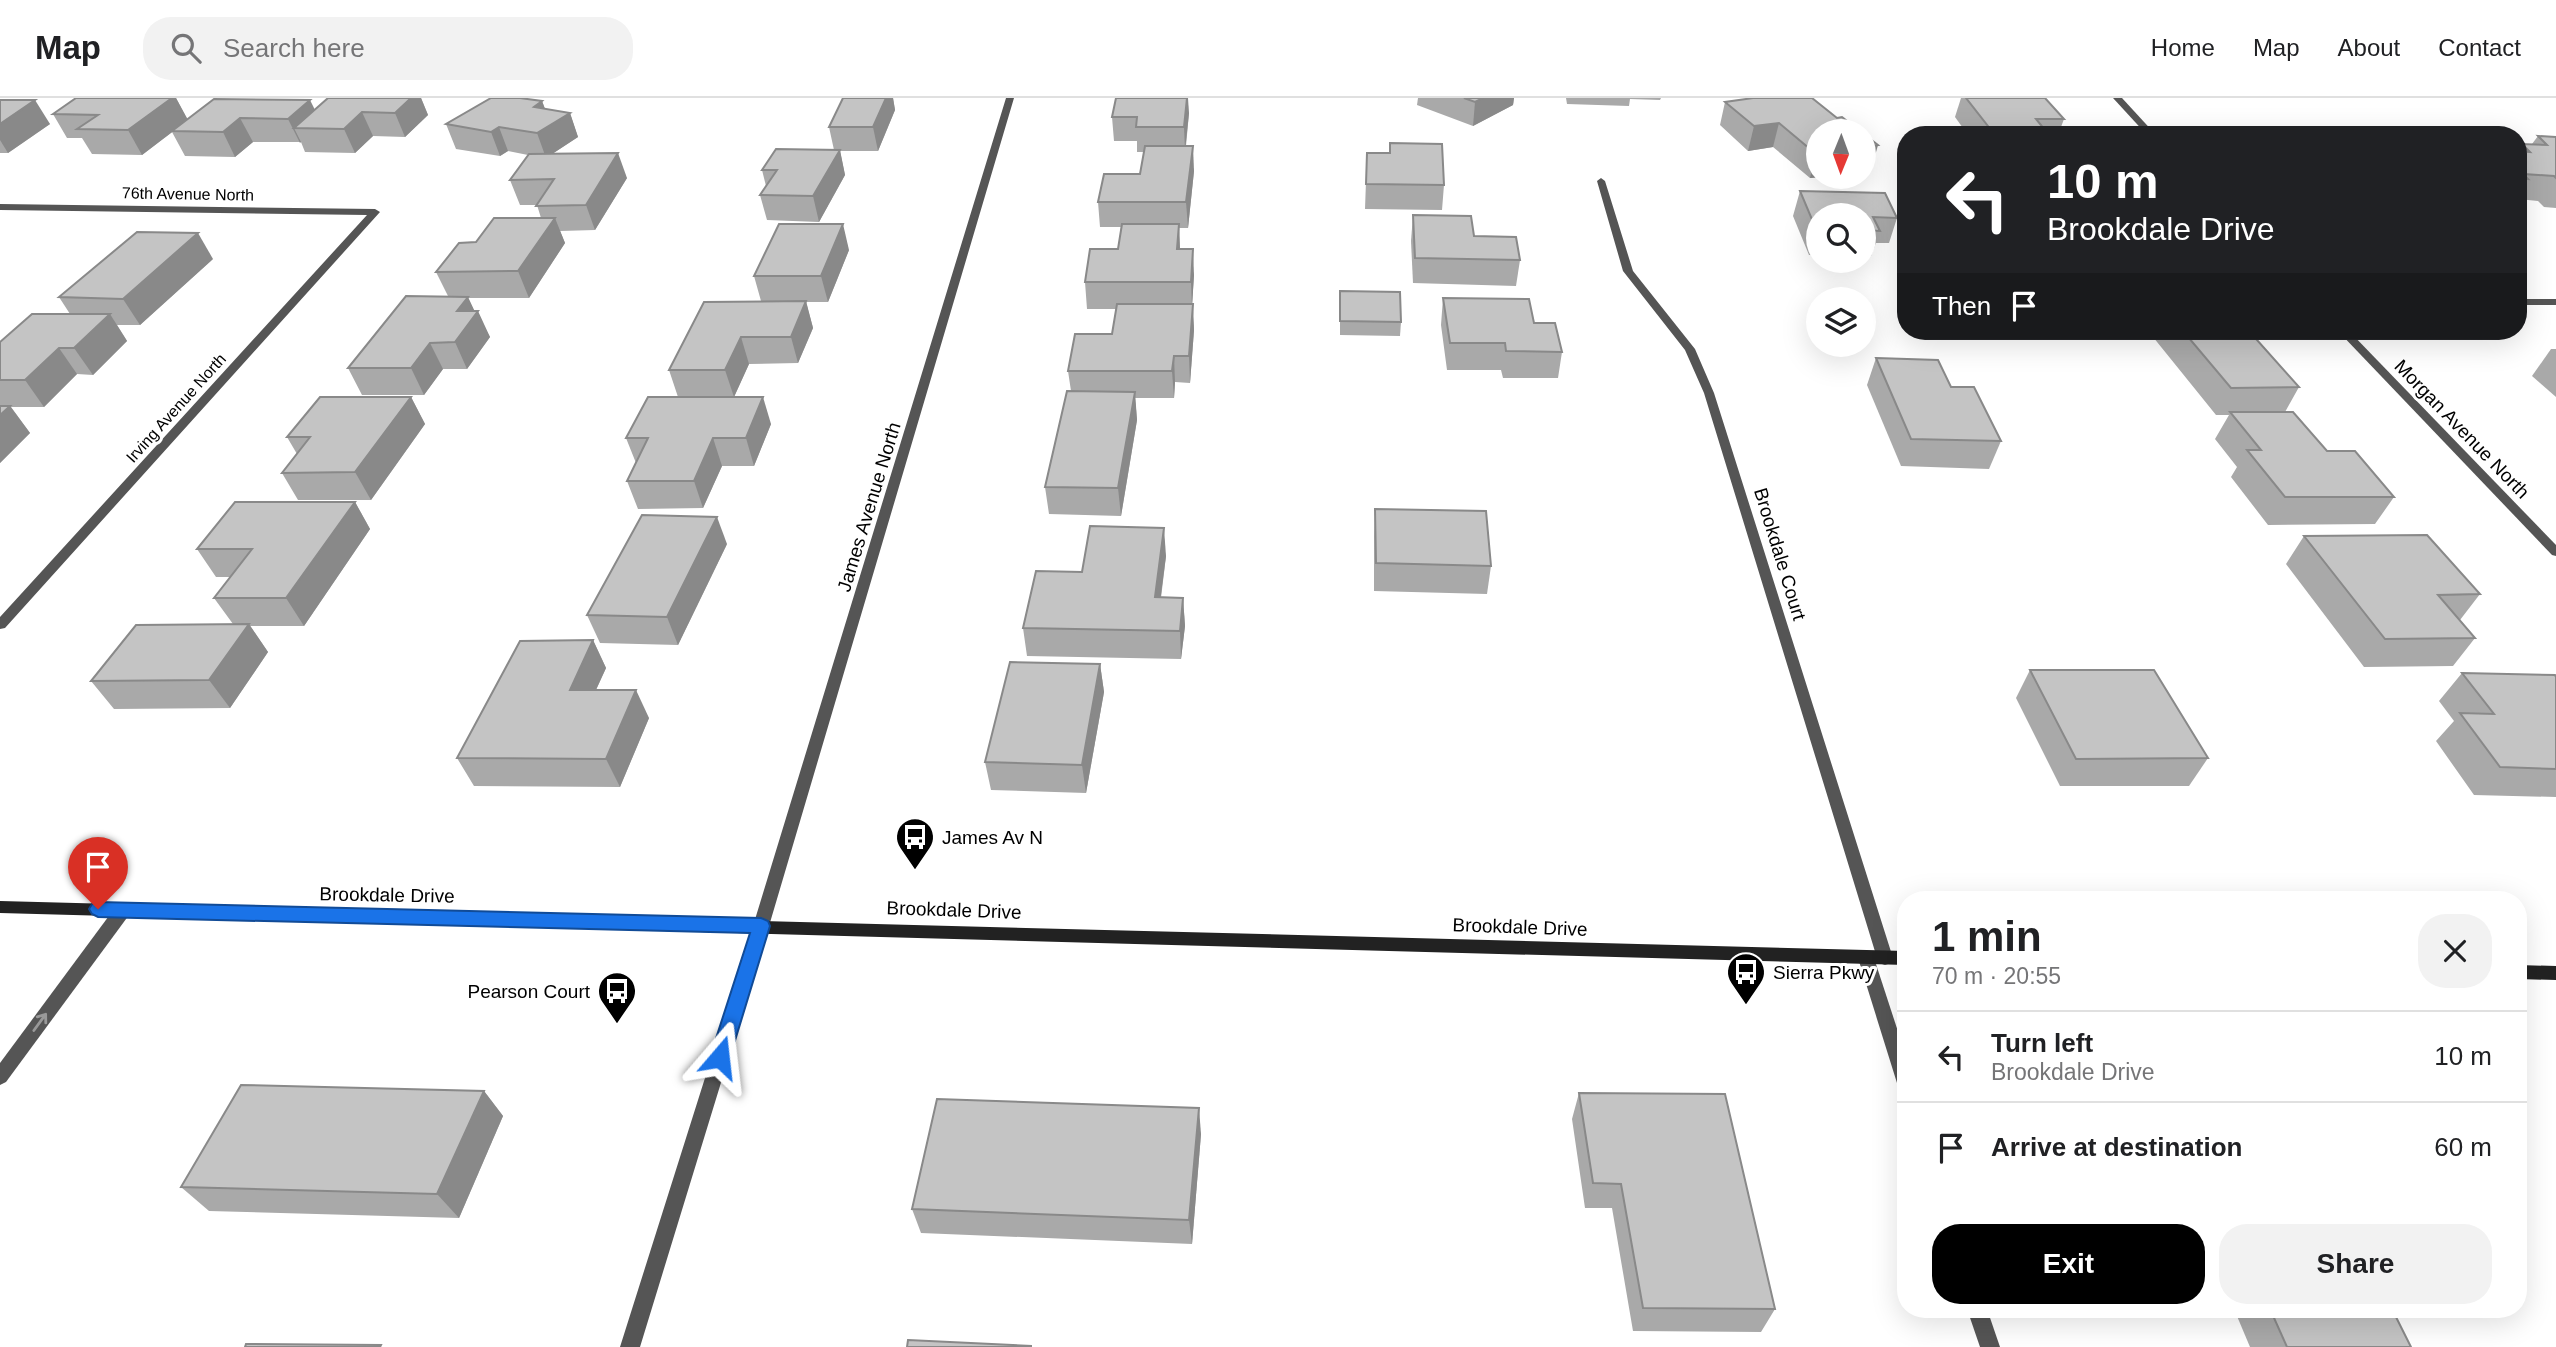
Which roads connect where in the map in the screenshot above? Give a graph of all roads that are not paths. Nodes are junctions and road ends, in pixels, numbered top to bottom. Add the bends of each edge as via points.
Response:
1 (1010, 98) edge
2 (2117, 98) edge
3 (2143, 126) edge
4 (1601, 181) dead end
5 (0, 207) edge
6 (375, 212) joint
7 (2527, 302) edge
8 (2556, 302) edge
9 (2352, 340) edge
10 (2556, 552) edge
11 (0, 625) edge
12 (0, 907) edge
13 (123, 910) junction
14 (761, 926) junction
15 (1866, 958) junction
16 (1885, 958) junction
17 (1897, 958) edge
18 (2527, 972) edge
19 (2556, 973) edge
20 (1897, 1055) edge
21 (0, 1077) edge
22 (1981, 1318) edge
23 (629, 1347) edge
24 (1990, 1347) edge

1 - 14 street, James Avenue North
2 - 3 street
4 - 16 street, Brookdale Court via 1628,271 1690,349 1709,393
5 - 6 street, 76th Avenue North
6 - 11 street, Irving Avenue North
7 - 8 street
9 - 10 street, Morgan Avenue North
12 - 13 street, Brookdale Drive
13 - 14 street, Brookdale Drive
21 -> 13 street
14 - 15 street, Brookdale Drive
14 - 23 street
15 - 16 street, Brookdale Drive
15 - 20 street
16 - 17 street, Brookdale Drive
18 - 19 street
22 - 24 street

